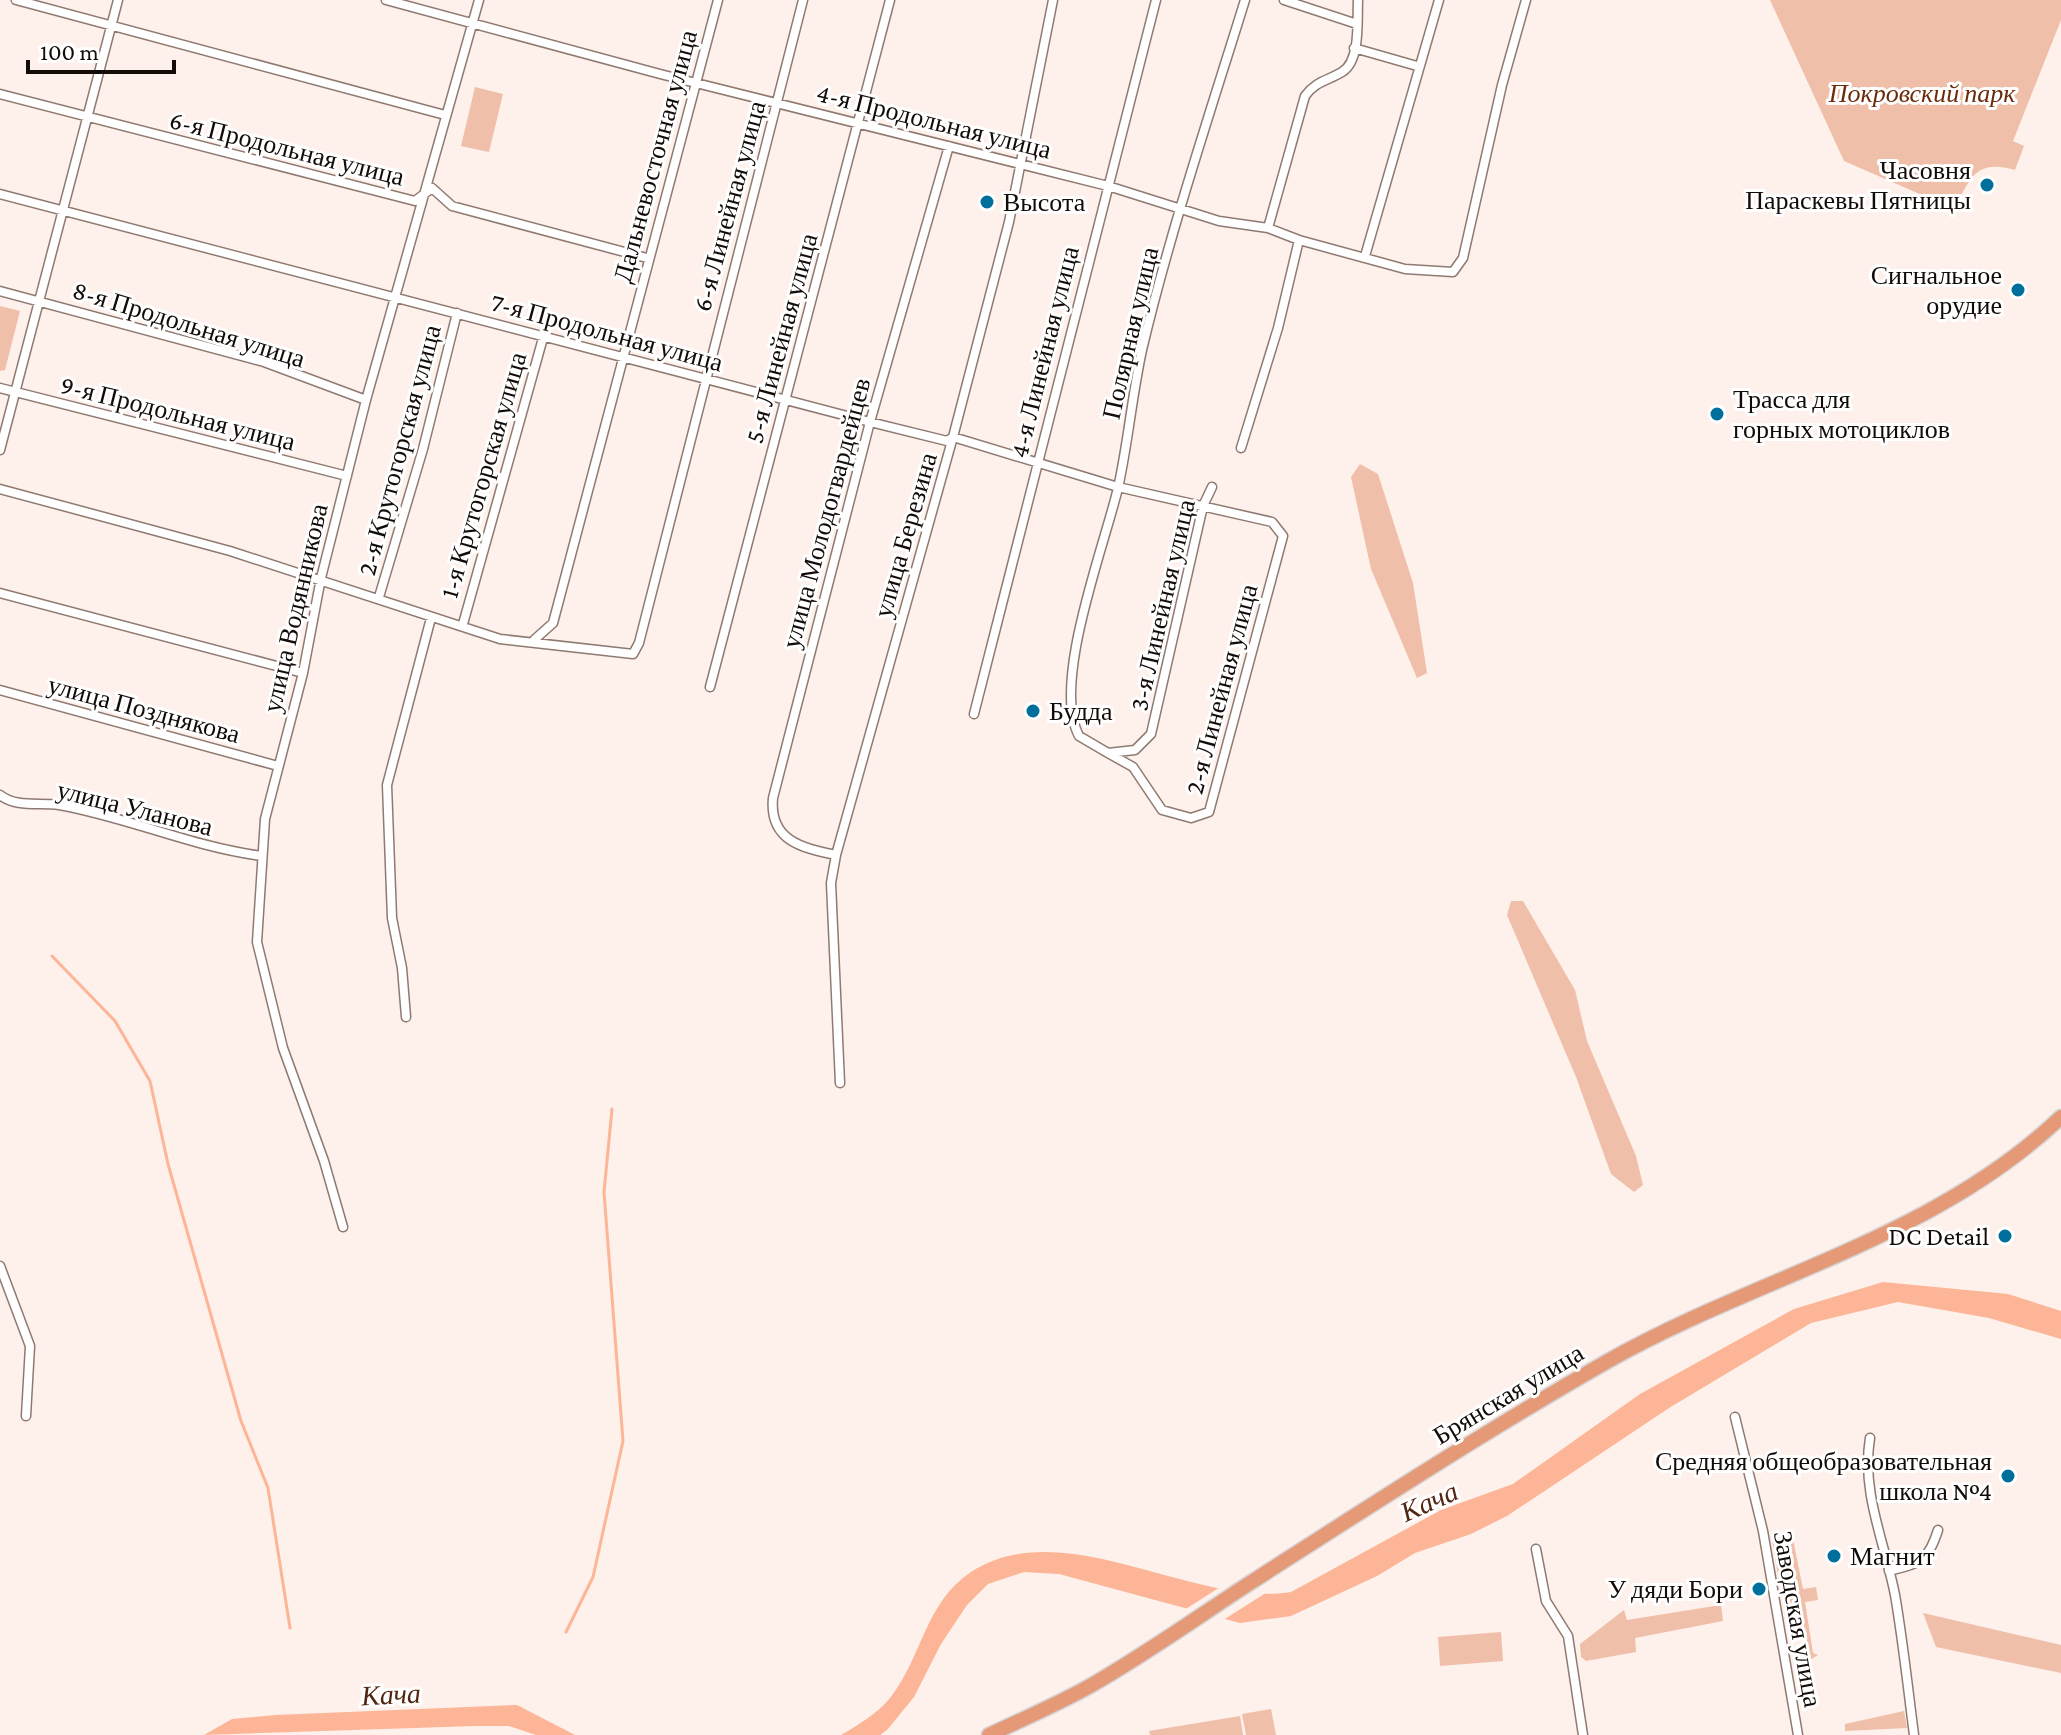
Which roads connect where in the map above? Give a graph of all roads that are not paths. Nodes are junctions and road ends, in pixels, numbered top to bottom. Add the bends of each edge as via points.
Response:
1 (16, 0) edge
2 (118, 0) edge
3 (386, 0) edge
4 (479, 0) edge
5 (718, 0) edge
6 (803, 0) edge
7 (890, 0) edge
8 (1053, 0) edge
9 (1156, 0) edge
10 (1245, 0) edge
11 (1284, 0) edge
12 (1358, 0) edge
13 (1439, 0) edge
14 (1526, 0) edge
15 (111, 24) junction
16 (473, 24) junction
17 (1357, 24) junction
18 (1354, 48) junction
19 (1417, 66) junction
20 (696, 81) junction
21 (0, 94) edge
22 (777, 101) junction
23 (445, 115) junction
24 (86, 117) junction
25 (859, 123) junction
26 (949, 146) junction
27 (1021, 165) junction
28 (1108, 186) junction
29 (0, 194) edge
30 (422, 195) junction
31 (1180, 209) junction
32 (60, 210) junction
33 (1268, 228) junction
34 (1299, 240) junction
35 (1365, 256) junction
36 (647, 258) junction
37 (0, 291) edge
38 (396, 296) junction
39 (37, 300) junction
40 (457, 313) junction
41 (543, 338) junction
42 (624, 358) junction
43 (705, 378) junction
44 (0, 388) edge
45 (14, 391) junction
46 (785, 399) junction
47 (366, 400) junction
48 (870, 422) junction
49 (953, 437) junction
50 (1241, 448) dead end
51 (0, 450) edge
52 (1036, 464) junction
53 (347, 476) junction
54 (1118, 487) junction
55 (1212, 487) dead end
56 (0, 489) edge
57 (1203, 506) junction
58 (321, 578) junction
59 (0, 593) edge
60 (379, 597) junction
61 (431, 618) junction
62 (463, 624) junction
63 (534, 640) junction
64 (303, 673) junction
65 (710, 687) dead end
66 (0, 690) edge
67 (974, 714) dead end
68 (1108, 753) junction
69 (278, 766) junction
70 (0, 795) edge
71 (836, 855) junction
72 (262, 856) junction
73 (406, 1017) dead end
74 (840, 1083) dead end
75 (2061, 1117) edge
76 (343, 1227) dead end
77 (0, 1266) edge
78 (26, 1416) dead end
79 (1735, 1417) dead end
80 (1870, 1438) dead end
81 (1938, 1530) dead end
82 (1536, 1549) dead end
83 (1889, 1571) junction
84 (989, 1735) edge
85 (1583, 1735) edge
86 (1798, 1735) edge
87 (1914, 1735) edge

1 - 15 street
2 - 15 street
3 - 16 street, 4-я Продольная улица
4 - 16 street, улица Водянникова
5 - 20 street, Дальневосточная улица
6 - 22 street, 6-я Линейная улица
7 - 25 street, 5-я Линейная улица
8 - 27 street, улица Березина
9 - 28 street, 4-я Линейная улица
10 - 31 street, Полярная улица
11 - 17 street
12 - 17 street
13 - 19 street
14 - 35 street, 4-я Продольная улица via 1463,258 1453,272 1443,274
15 - 23 street
15 - 24 street
16 - 20 street, 4-я Продольная улица
16 - 23 street, улица Водянникова
17 - 18 street
18 - 19 street
18 - 33 street via 1346,69 1319,81 1305,96
19 - 35 street
20 - 22 street, 4-я Продольная улица
20 - 36 street, Дальневосточная улица
21 - 24 street, 6-я Продольная улица
22 - 25 street, 4-я Продольная улица
22 - 43 street, 6-я Линейная улица
23 - 30 street, улица Водянникова
24 - 30 street, 6-я Продольная улица via 415,201
24 - 32 street
25 - 26 street, 4-я Продольная улица
25 - 46 street, 5-я Линейная улица
26 - 27 street, 4-я Продольная улица
26 - 48 street, улица Молодогвардейцев
27 - 28 street, 4-я Продольная улица
27 - 49 street, улица Березина
28 - 31 street, 4-я Продольная улица
28 - 52 street, 4-я Линейная улица
29 - 32 street, 7-я Продольная улица
30 - 36 street, 6-я Продольная улица via 432,188 452,206
30 - 38 street, улица Водянникова
31 - 33 street, 4-я Продольная улица
31 - 54 street, Полярная улица via 1142,352
32 - 38 street, 7-я Продольная улица
32 - 39 street
33 - 34 street, 4-я Продольная улица
34 - 35 street, 4-я Продольная улица
34 - 50 street
36 - 42 street, Дальневосточная улица
37 - 39 street, 8-я Продольная улица
38 - 40 street, 7-я Продольная улица
38 - 47 street, улица Водянникова
39 - 45 street
39 - 47 street, 8-я Продольная улица via 264,362
40 - 41 street, 7-я Продольная улица
40 - 60 street, 2-я Крутогорская улица
41 - 42 street, 7-я Продольная улица
41 - 62 street, 1-я Крутогорская улица
42 - 43 street, 7-я Продольная улица
42 - 63 street, Дальневосточная улица via 553,623
43 - 46 street, 7-я Продольная улица
43 - 63 street, 6-я Линейная улица via 633,654
44 - 45 street, 9-я Продольная улица
45 - 51 street
45 - 53 street, 9-я Продольная улица
46 - 48 street, 7-я Продольная улица
46 - 65 street, 5-я Линейная улица
47 - 53 street, улица Водянникова
48 - 49 street, 7-я Продольная улица via 947,441
48 - 71 street, улица Молодогвардейцев via 772,812 776,827 793,843
49 - 52 street, 7-я Продольная улица
49 - 71 street, улица Березина
52 - 54 street, 7-я Продольная улица
52 - 67 street, 4-я Линейная улица
53 - 58 street, улица Водянникова
54 - 57 street, 7-я Продольная улица
54 - 68 street, Полярная улица via 1069,680 1079,736
55 - 57 street, 3-я Линейная улица
56 - 58 street
57 - 68 street, 3-я Линейная улица via 1151,734 1135,750
57 - 68 street, 2-я Линейная улица via 1266,518 1283,536 1209,812 1191,818 1162,810 1133,767
58 - 60 street
58 - 64 street, улица Водянникова
59 - 64 street
60 - 61 street
61 - 62 street
61 - 73 street via 387,785 392,918
62 - 63 street via 500,639
64 - 69 street, улица Водянникова
66 - 69 street, улица Позднякова
69 - 72 street, улица Водянникова
70 - 72 street, улица Уланова
71 - 74 street, улица Березина via 831,883
72 - 76 street, улица Водянникова via 257,942 283,1048
75 - 84 highway, Брянская улица via 2009,1162 1951,1199 1845,1254 1609,1361 1092,1685
77 - 78 street via 30,1346
79 - 86 street, Заводская улица via 1763,1531
80 - 83 street via 1873,1514
81 - 83 street via 1931,1551 1918,1564
82 - 85 street via 1546,1601 1568,1636
83 - 87 street

